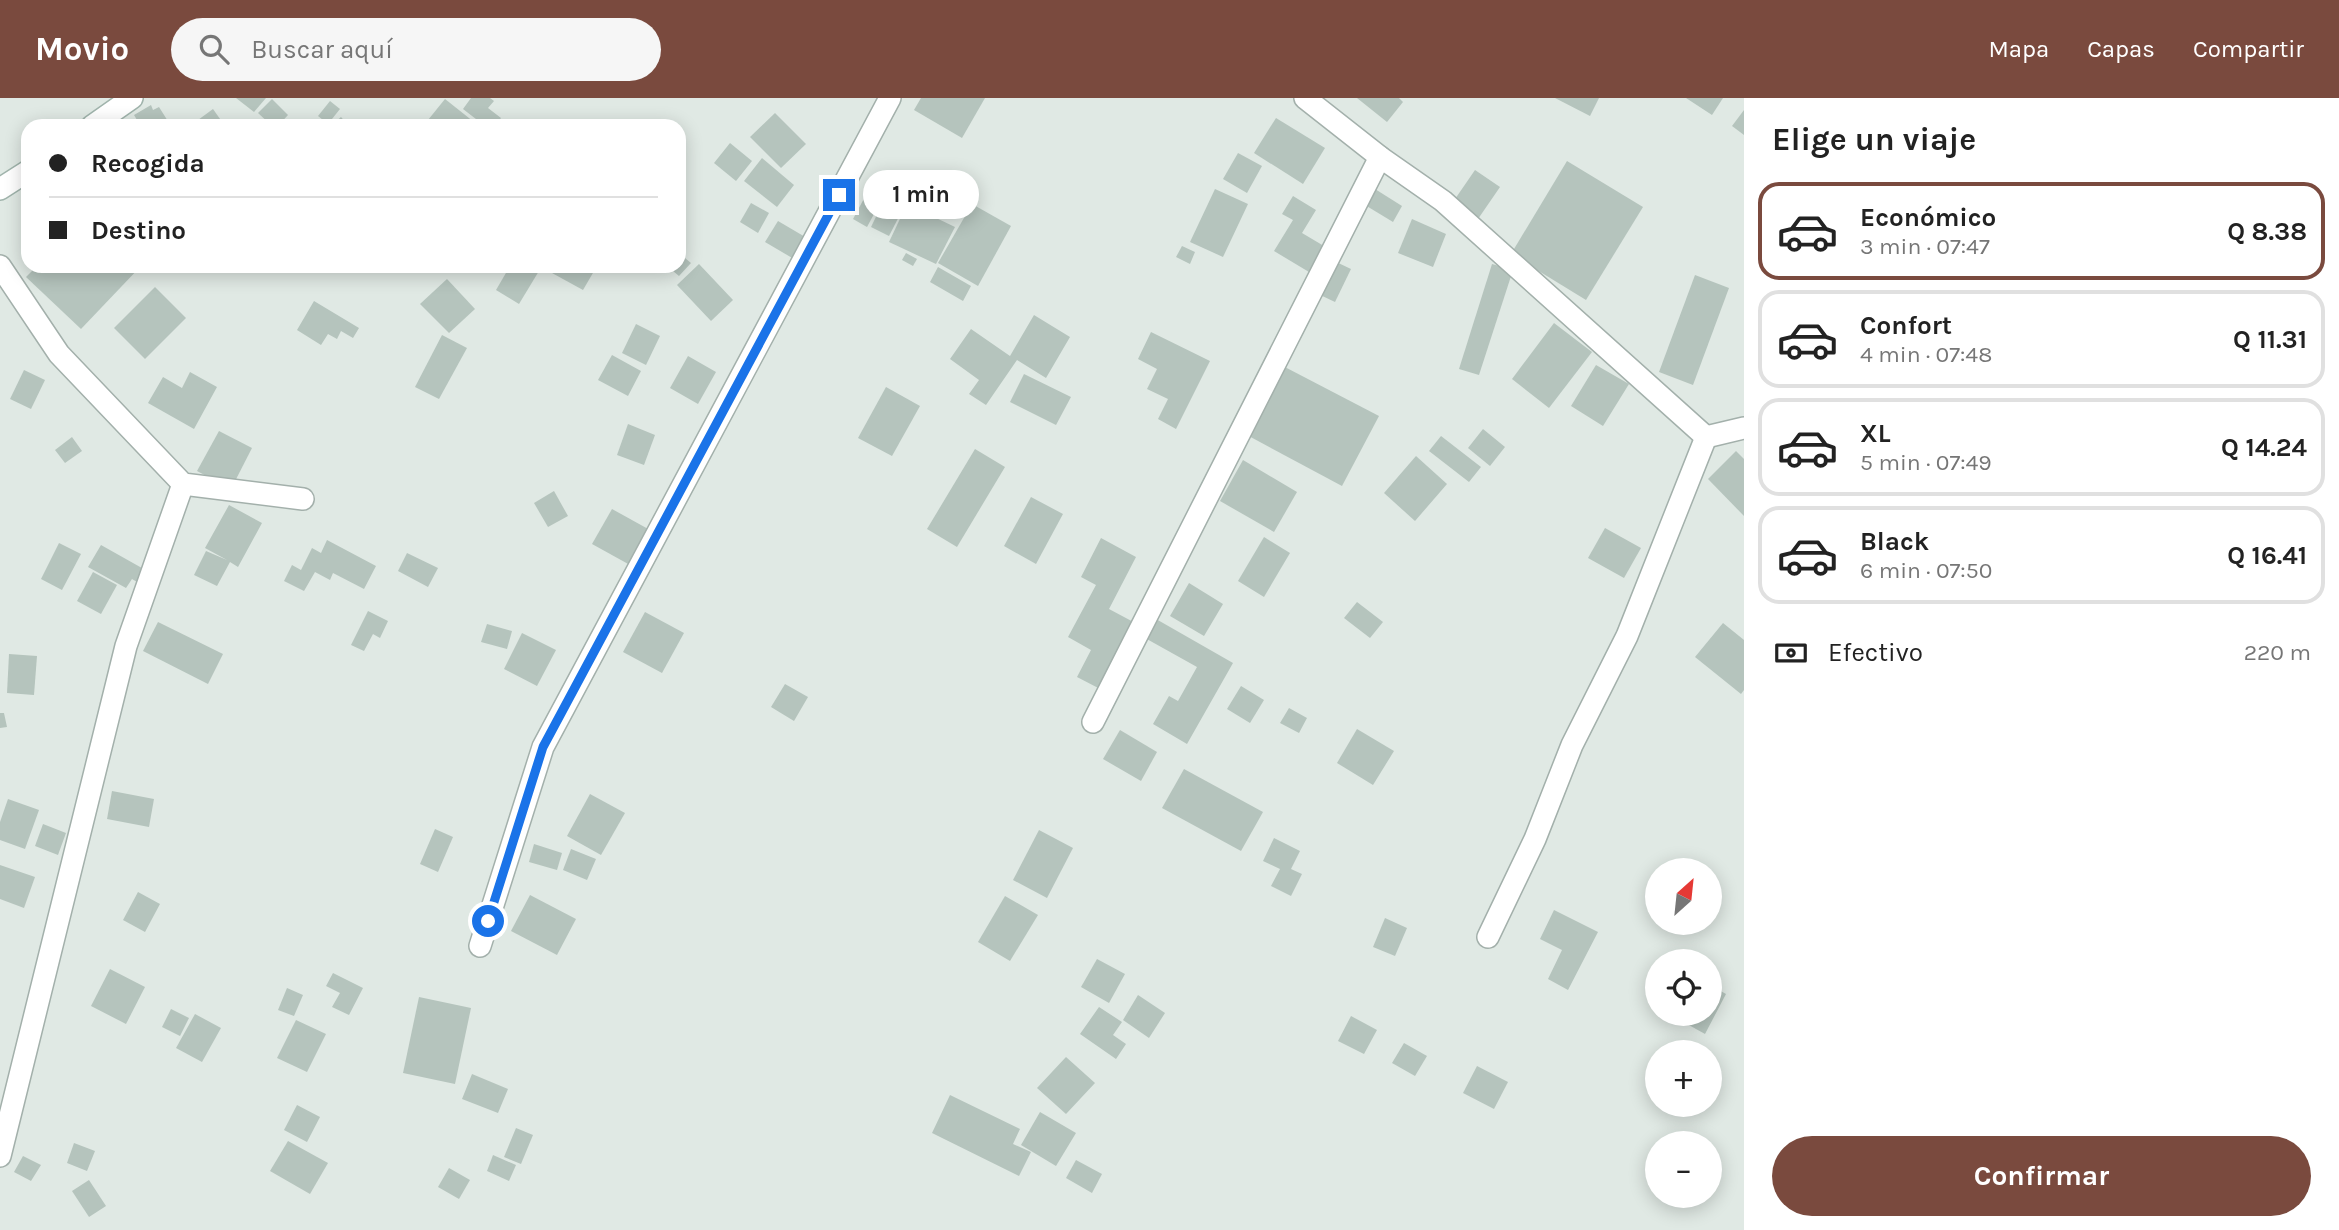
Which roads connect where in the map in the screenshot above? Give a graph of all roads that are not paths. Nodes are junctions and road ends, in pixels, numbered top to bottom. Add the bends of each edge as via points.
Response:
1 (132, 98) edge
2 (890, 98) edge
3 (1306, 98) edge
4 (102, 119) edge
5 (1380, 157) junction
6 (21, 176) edge
7 (0, 189) edge
8 (0, 267) edge
9 (1744, 428) edge
10 (1706, 437) junction
11 (183, 484) junction
12 (303, 499) dead end
13 (1093, 722) dead end
14 (1488, 937) dead end
15 (480, 946) dead end
16 (0, 1156) edge

1 - 4 street
2 - 15 street via 543,747
3 - 5 street
5 - 10 street via 1443,201
5 - 13 street
6 - 7 street
8 - 11 street via 60,354
9 - 10 street
10 - 14 street via 1627,636 1572,745 1535,839
11 - 12 street
11 - 16 street via 126,646

